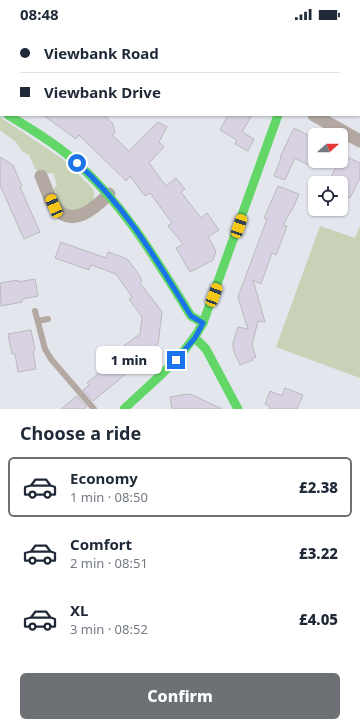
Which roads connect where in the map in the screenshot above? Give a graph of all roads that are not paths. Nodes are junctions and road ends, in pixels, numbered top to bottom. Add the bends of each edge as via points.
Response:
1 (10, 116) edge
2 (278, 116) edge
3 (316, 116) edge
4 (360, 141) edge
5 (45, 180) dead end
6 (109, 194) junction
7 (36, 311) dead end
8 (48, 319) dead end
9 (38, 321) junction
10 (203, 323) junction
11 (195, 338) junction
12 (94, 409) edge
13 (124, 409) edge
14 (238, 409) edge

1 - 6 street via 68,155
2 - 10 street
3 - 4 street
5 - 6 street via 54,206 64,215 84,215
6 - 10 street via 146,242 191,316
7 - 9 lane
8 - 9 lane
9 - 12 lane via 45,349 51,359
10 - 11 street
11 - 13 street
11 - 14 street via 206,349

